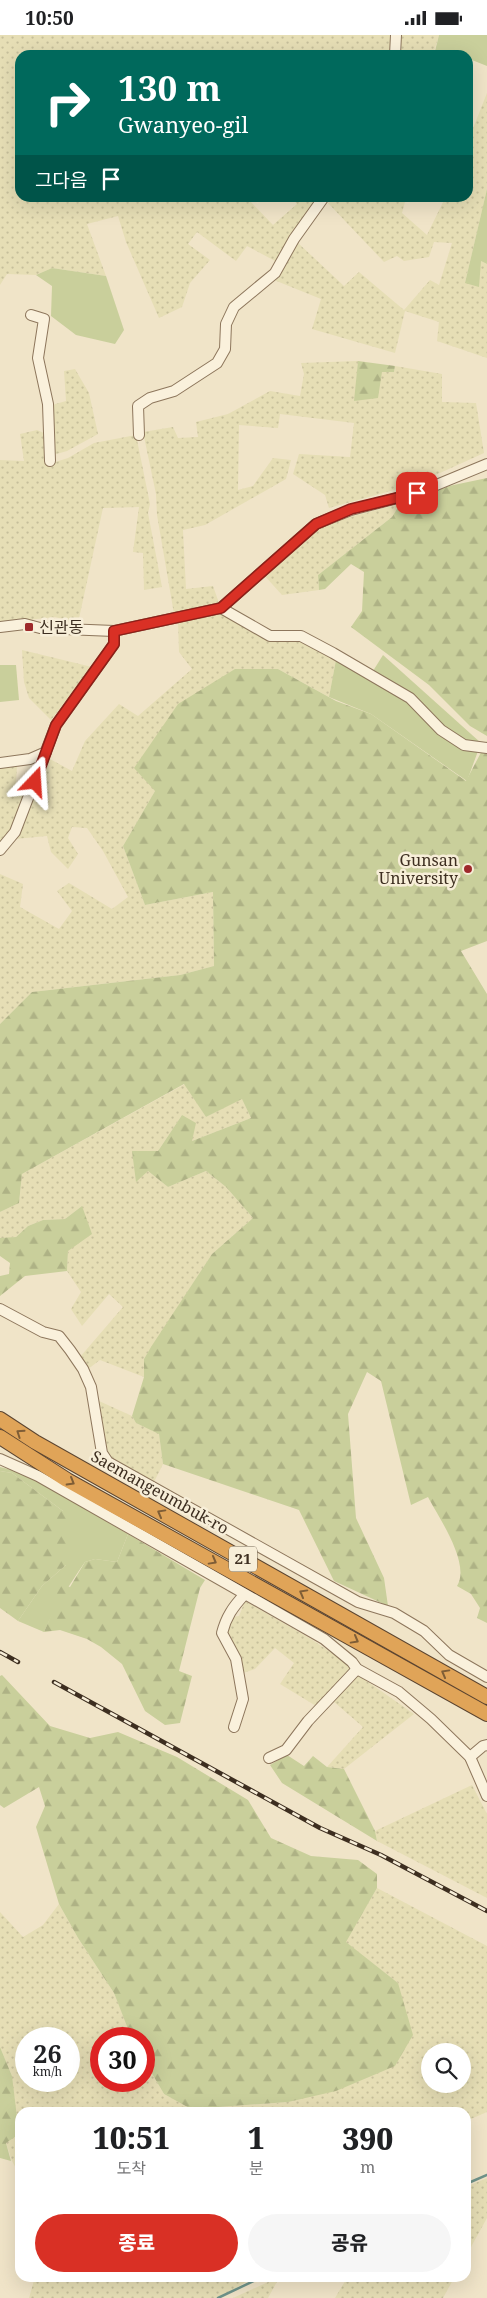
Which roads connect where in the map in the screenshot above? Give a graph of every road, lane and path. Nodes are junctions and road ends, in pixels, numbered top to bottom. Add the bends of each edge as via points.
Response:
1 (396, 35) edge
2 (395, 50) edge
3 (320, 202) edge
4 (31, 315) dead end
5 (139, 435) dead end
6 (50, 461) dead end
7 (487, 464) edge
8 (221, 608) junction
9 (0, 627) edge
10 (114, 631) junction
11 (487, 748) edge
12 (46, 752) junction
13 (0, 763) edge
14 (0, 850) edge
15 (0, 1309) edge
16 (0, 1419) edge
17 (0, 1437) edge
18 (0, 1459) edge
19 (244, 1595) junction
20 (357, 1669) junction
21 (487, 1677) edge
22 (487, 1697) edge
23 (487, 1714) edge
24 (234, 1727) dead end
25 (487, 1745) edge
26 (470, 1757) junction
27 (270, 1758) dead end
28 (487, 1796) edge

1 - 2 street
3 - 5 street via 275,273 234,307 226,324 225,349 217,363 174,391 150,398 138,406
4 - 6 street via 44,319 38,358 48,404
7 - 8 street via 417,493 351,509 316,524
8 - 10 street
8 - 11 street via 270,636 301,637 333,653 410,698 441,731 464,745
9 - 10 street via 25,624 40,628
10 - 12 street via 114,644 56,725
12 - 13 street via 30,759
12 - 14 street via 15,832
15 - 21 street via 24,1323 59,1336 70,1349 91,1387 102,1453 108,1462 358,1602 394,1613 424,1631 449,1655
22 -> 16 highway, Saemangeumbuk-ro / 21 via 35,1442
17 -> 23 highway, 21 via 67,1480
18 - 19 street via 38,1476
19 - 20 street via 324,1639 352,1661
19 - 24 street via 232,1608 222,1633 236,1659 243,1699
20 - 26 street via 399,1692
20 - 27 street via 308,1721 294,1742
25 - 26 street
26 - 28 street

